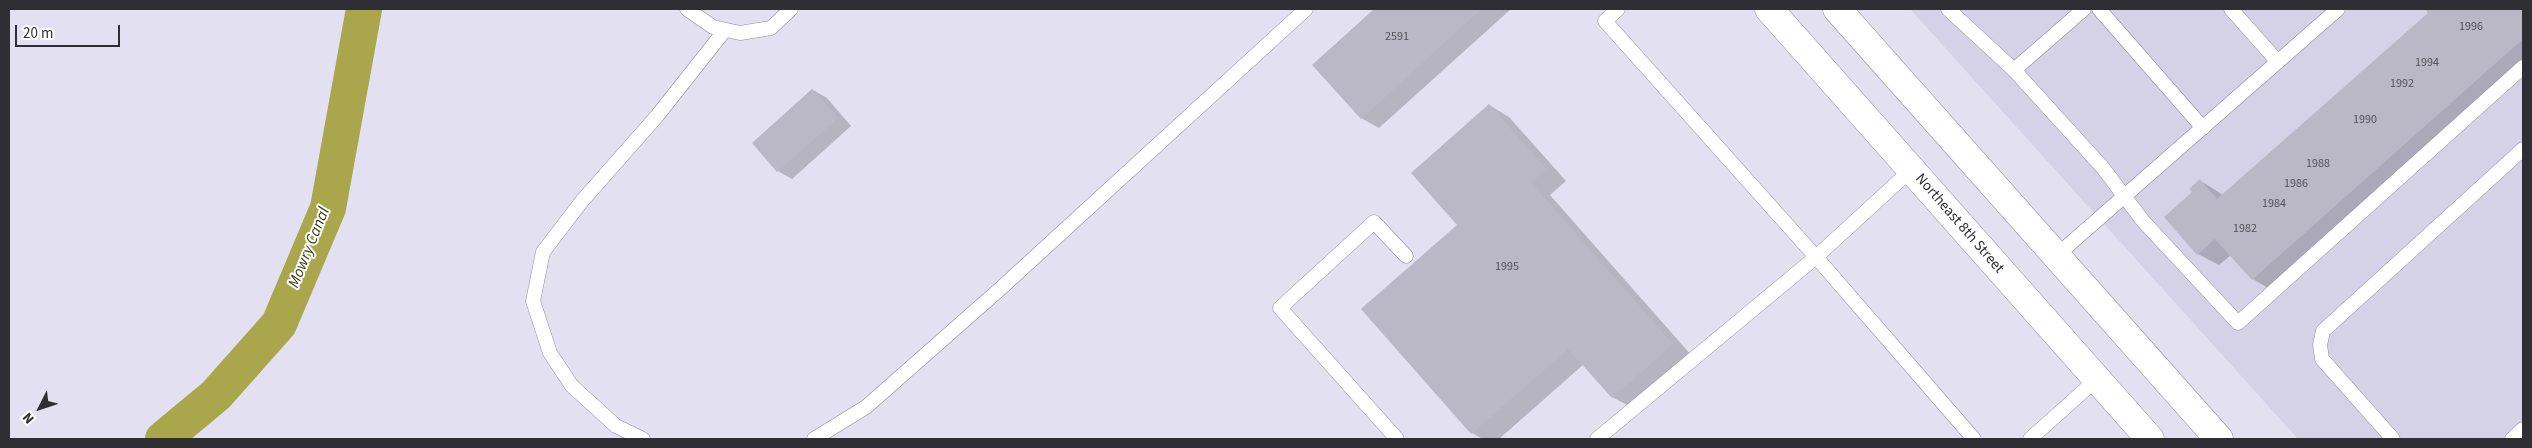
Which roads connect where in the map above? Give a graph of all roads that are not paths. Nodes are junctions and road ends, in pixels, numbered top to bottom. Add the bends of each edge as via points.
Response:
1 (687, 9) edge
2 (791, 9) edge
3 (1306, 9) edge
4 (1618, 9) edge
5 (1768, 9) edge
6 (1838, 9) edge
7 (1948, 9) edge
8 (2084, 9) edge
9 (2098, 9) edge
10 (2231, 9) edge
11 (2338, 9) edge
12 (725, 30) junction
13 (2278, 62) junction
14 (2523, 67) edge
15 (2014, 70) junction
16 (2203, 128) junction
17 (2523, 149) edge
18 (1911, 170) junction
19 (2125, 197) junction
20 (1406, 256) dead end
21 (2056, 256) junction
22 (1816, 257) junction
23 (2097, 380) junction
24 (2523, 430) edge
25 (644, 439) edge
26 (814, 439) edge
27 (1398, 439) edge
28 (1597, 439) edge
29 (1974, 439) edge
30 (2030, 439) edge
31 (2150, 439) edge
32 (2218, 439) edge
33 (2393, 439) edge
34 (2512, 439) edge

1 - 12 lane via 713,27
2 - 12 lane via 771,28 740,33
3 - 26 lane via 866,407
4 - 22 lane via 1605,21
5 - 18 main road, Northeast 8th Street
6 - 21 main road
7 - 15 lane
8 - 15 lane
9 - 16 lane
10 - 13 lane
11 - 13 lane
12 - 25 lane via 542,252 533,301 550,353 572,386 616,426
13 - 16 lane
14 - 19 lane via 2238,323 2143,221
15 - 19 lane via 2103,168
16 - 19 lane
17 - 33 lane via 2323,331 2322,359
18 - 22 lane
18 - 23 main road, Northeast 8th Street
19 - 21 lane
20 - 27 lane via 1374,222 1280,308
21 - 32 main road
22 - 28 lane
22 - 29 lane
23 - 30 lane
23 - 31 main road, Northeast 8th Street
24 - 34 lane

